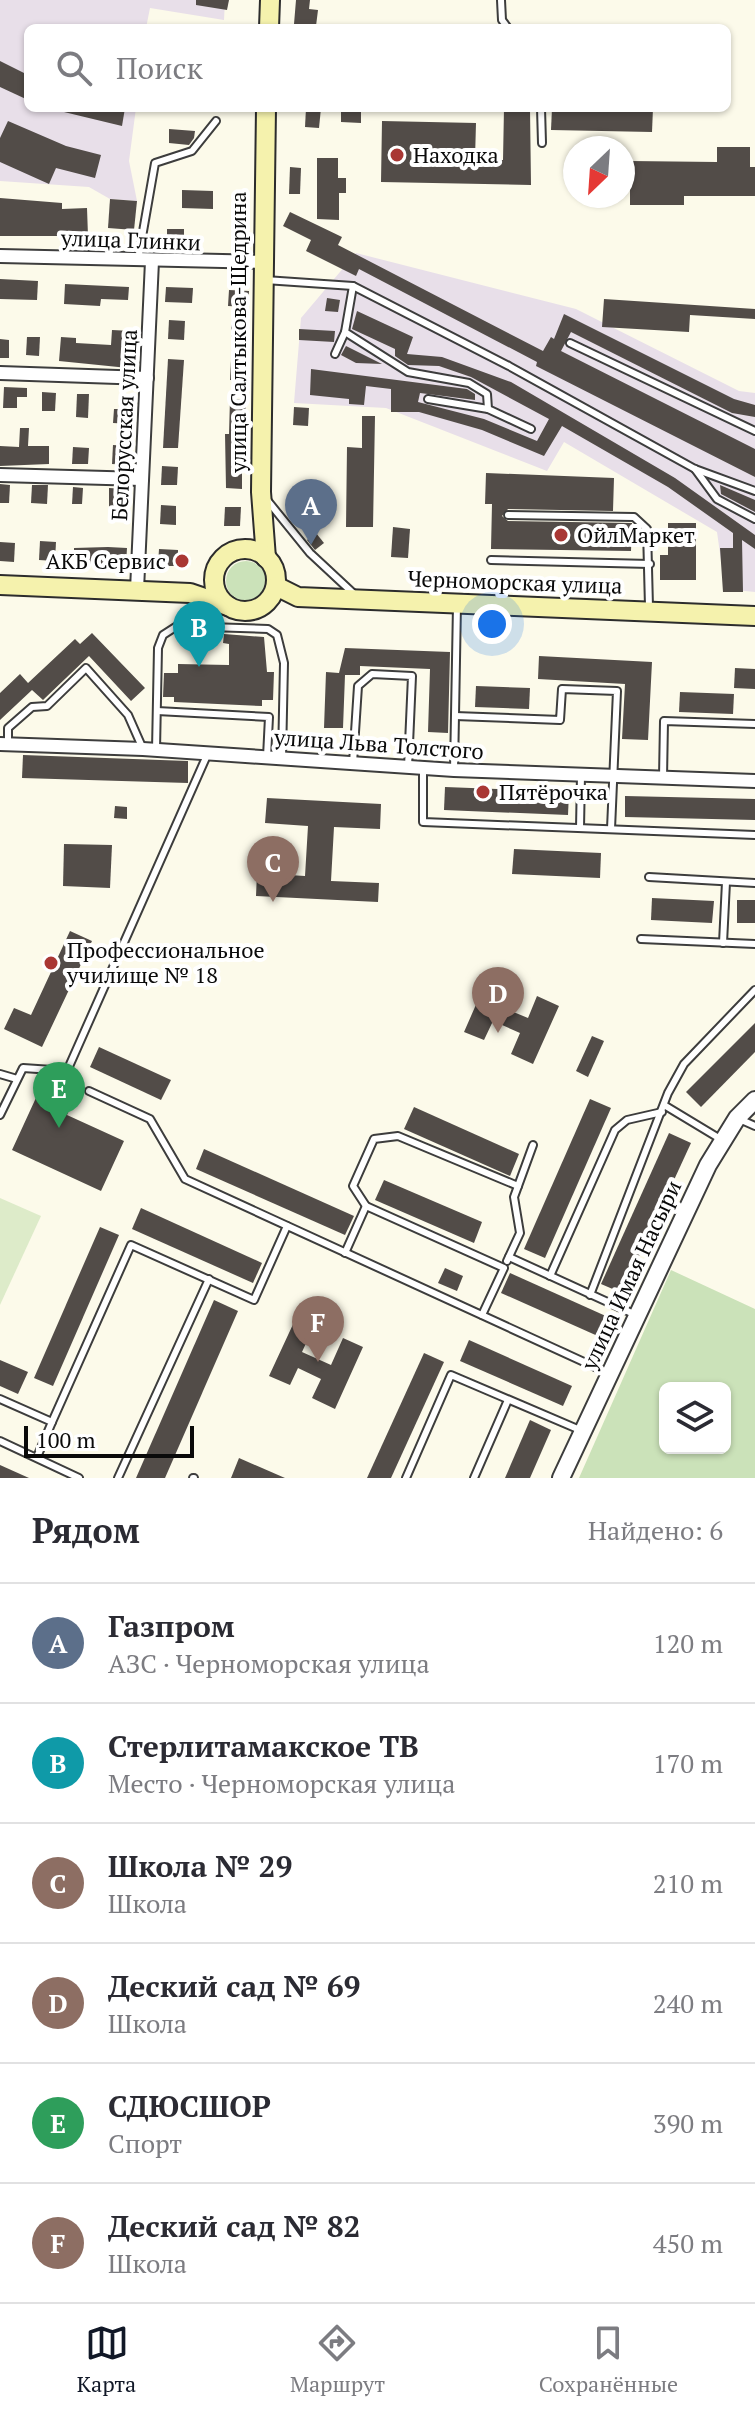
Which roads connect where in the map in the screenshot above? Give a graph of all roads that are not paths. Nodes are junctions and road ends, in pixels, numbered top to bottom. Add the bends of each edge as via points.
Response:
1 (270, 0) edge
2 (501, 0) edge
3 (269, 24) edge
4 (505, 24) edge
5 (266, 112) edge
6 (541, 112) edge
7 (216, 121) dead end
8 (542, 143) dead end
9 (0, 256) edge
10 (138, 261) junction
11 (152, 261) junction
12 (262, 271) junction
13 (353, 286) junction
14 (345, 332) junction
15 (570, 343) dead end
16 (335, 354) dead end
17 (0, 373) edge
18 (147, 378) junction
19 (428, 399) dead end
20 (488, 409) junction
21 (531, 429) dead end
22 (755, 431) edge
23 (695, 469) junction
24 (0, 475) edge
25 (142, 479) junction
26 (755, 491) edge
27 (261, 492) junction
28 (508, 515) dead end
29 (755, 519) edge
30 (261, 527) junction
31 (242, 550) junction
32 (266, 558) junction
33 (491, 560) dead end
34 (650, 564) junction
35 (215, 572) junction
36 (0, 585) edge
37 (276, 586) junction
38 (137, 590) junction
39 (190, 593) junction
40 (298, 597) junction
41 (360, 599) junction
42 (457, 604) junction
43 (228, 606) junction
44 (257, 609) junction
45 (648, 611) junction
46 (750, 617) edge
47 (157, 711) junction
48 (455, 716) junction
49 (755, 724) edge
50 (4, 744) edge
51 (149, 749) junction
52 (208, 753) junction
53 (267, 757) junction
54 (282, 758) junction
55 (353, 763) junction
56 (408, 767) junction
57 (423, 768) junction
58 (454, 770) junction
59 (581, 775) junction
60 (613, 776) junction
61 (663, 778) junction
62 (755, 781) edge
63 (580, 828) junction
64 (611, 829) junction
65 (755, 835) edge
66 (649, 877) dead end
67 (726, 882) junction
68 (755, 883) edge
69 (641, 939) dead end
70 (723, 943) junction
71 (755, 944) edge
72 (755, 990) edge
73 (0, 1074) edge
74 (17, 1079) junction
75 (89, 1091) dead end
76 (755, 1100) edge
77 (663, 1108) junction
78 (0, 1115) edge
79 (737, 1118) junction
80 (755, 1126) edge
81 (722, 1140) junction
82 (533, 1145) dead end
83 (518, 1186) junction
84 (366, 1206) junction
85 (287, 1226) junction
86 (345, 1253) junction
87 (509, 1257) junction
88 (504, 1268) junction
89 (550, 1276) junction
90 (209, 1279) junction
91 (590, 1295) junction
92 (482, 1315) junction
93 (636, 1315) junction
94 (608, 1373) junction
95 (0, 1399) edge
96 (508, 1400) junction
97 (52, 1422) junction
98 (581, 1431) junction
99 (0, 1441) edge
100 (37, 1457) junction
101 (79, 1478) edge
102 (118, 1478) edge
103 (406, 1478) edge
104 (474, 1478) edge
105 (561, 1478) edge

1 - 3 main road
2 - 4 lane
5 - 12 main road, улица Салтыкова-Щедрина
6 - 8 lane
7 - 10 lane via 192,151 155,163
9 - 10 street, улица Глинки
10 - 11 street, улица Глинки
11 - 12 street, улица Глинки
11 - 18 street, Белорусская улица
12 - 13 lane
12 - 27 main road, улица Салтыкова-Щедрина
13 - 14 lane
13 - 23 lane
14 - 16 lane
14 - 20 lane via 408,372 469,383 487,394
15 - 22 lane
17 - 18 street
18 - 25 street, Белорусская улица
19 - 20 lane
20 - 21 lane
23 - 26 lane
23 - 29 lane via 717,499
24 - 25 street
25 - 38 street, Белорусская улица
27 - 30 main road, улица Салтыкова-Щедрина
27 - 41 lane via 310,553
28 - 34 lane via 634,517 647,529
30 - 31 main road
30 - 32 main road, улица Салтыкова-Щедрина
31 - 32 main road
31 - 35 main road via 225,557
32 - 37 main road
33 - 34 lane
34 - 45 lane
35 - 39 main road
35 - 43 main road via 216,591
36 - 38 main road
37 - 40 main road, Черноморская улица
37 - 44 main road
38 - 39 main road
39 - 43 main road
40 - 41 main road, Черноморская улица
40 - 44 main road
41 - 42 main road, Черноморская улица
42 - 45 main road, Черноморская улица
42 - 48 lane
43 - 44 main road
45 - 46 main road, Черноморская улица
47 - 51 lane
47 - 53 lane via 269,717
47 - 54 lane via 163,635 177,626 268,629 283,649
48 - 58 lane
48 - 60 lane via 560,720 562,689 617,691
49 - 61 lane via 664,721
50 - 51 street, улица Льва Толстого
50 - 51 lane via 8,728 32,707 47,706 86,668 128,715
51 - 52 street, улица Льва Толстого
52 - 53 street, улица Льва Толстого
52 - 74 lane via 67,1071 23,1068
53 - 54 street, улица Льва Толстого
54 - 55 street, улица Льва Толстого
55 - 56 street, улица Льва Толстого
55 - 56 lane via 358,686 372,674 412,676
56 - 57 street, улица Льва Толстого
57 - 58 street, улица Льва Толстого
57 - 63 lane via 423,822
58 - 59 street, улица Льва Толстого
59 - 60 street, улица Льва Толстого
59 - 63 lane
60 - 61 street, улица Льва Толстого
60 - 64 lane
61 - 62 street, улица Льва Толстого
63 - 64 lane
64 - 65 lane
66 - 67 lane
67 - 68 lane
67 - 70 lane
69 - 70 lane
70 - 71 lane
72 - 77 lane via 684,1064
73 - 74 lane
74 - 78 lane
75 - 85 lane via 150,1119 185,1179
76 - 79 street, улица Имая Насыри
77 - 81 lane
77 - 89 lane via 627,1120 615,1130
77 - 91 lane
79 - 80 lane
79 - 81 street, улица Имая Насыри
81 - 93 street, улица Имая Насыри
82 - 83 lane
83 - 84 lane via 398,1136 374,1139 353,1186
83 - 87 lane via 514,1197 520,1233
84 - 86 lane
84 - 88 lane
85 - 86 lane
85 - 90 lane via 254,1300
86 - 92 lane
87 - 88 lane
87 - 89 lane
88 - 92 lane
89 - 91 lane
90 - 97 lane via 131,1245
90 - 102 lane
91 - 93 lane
92 - 94 lane
93 - 94 street, улица Имая Насыри
94 - 98 street, улица Имая Насыри
95 - 97 lane
96 - 98 lane
96 - 103 lane via 451,1375
96 - 104 lane
97 - 100 lane
98 - 105 street, улица Имая Насыри
99 - 100 lane
100 - 101 lane

